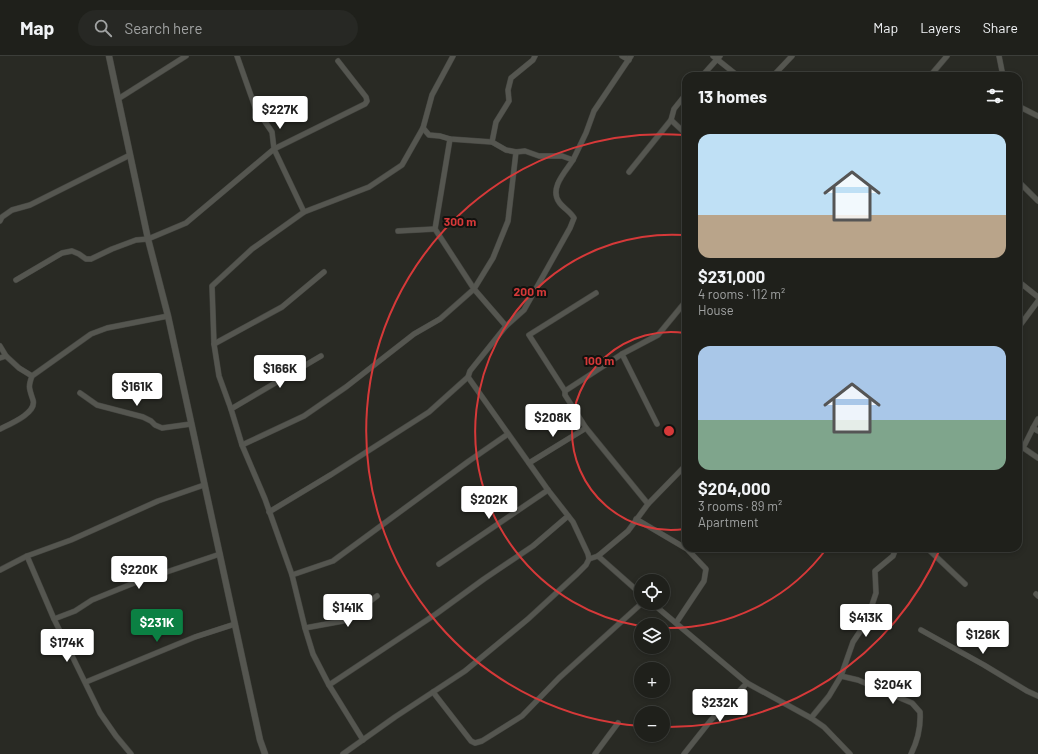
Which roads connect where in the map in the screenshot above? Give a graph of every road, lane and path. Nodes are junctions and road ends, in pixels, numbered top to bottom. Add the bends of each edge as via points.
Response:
1 (109, 56) edge
2 (186, 56) edge
3 (236, 56) edge
4 (453, 56) edge
5 (535, 56) edge
6 (622, 56) edge
7 (792, 56) edge
8 (947, 56) edge
9 (999, 56) edge
10 (717, 57) edge
11 (630, 58) edge
12 (338, 61) dead end
13 (705, 72) edge
14 (734, 72) edge
15 (777, 72) edge
16 (933, 72) edge
17 (1002, 72) edge
18 (118, 99) junction
19 (682, 99) edge
20 (1022, 108) edge
21 (1038, 116) edge
22 (671, 120) junction
23 (423, 128) junction
24 (682, 130) edge
25 (450, 139) junction
26 (492, 142) junction
27 (274, 149) junction
28 (516, 152) junction
29 (130, 155) junction
30 (573, 160) junction
31 (629, 172) dead end
32 (1022, 185) edge
33 (1038, 201) edge
34 (304, 212) junction
35 (0, 221) edge
36 (435, 229) junction
37 (398, 230) dead end
38 (148, 239) junction
39 (324, 272) dead end
40 (16, 280) dead end
41 (1022, 284) edge
42 (474, 289) junction
43 (596, 293) dead end
44 (1038, 297) edge
45 (1038, 301) edge
46 (682, 306) edge
47 (168, 316) junction
48 (1022, 323) edge
49 (506, 326) junction
50 (214, 344) junction
51 (0, 346) edge
52 (622, 354) junction
53 (6, 356) junction
54 (321, 356) dead end
55 (0, 358) edge
56 (32, 376) junction
57 (468, 377) junction
58 (565, 391) junction
59 (80, 393) dead end
60 (231, 409) junction
61 (1038, 419) edge
62 (192, 424) junction
63 (657, 424) dead end
64 (586, 428) junction
65 (1033, 428) junction
66 (0, 429) edge
67 (1038, 431) edge
68 (508, 434) junction
69 (242, 445) junction
70 (1022, 446) edge
71 (1022, 448) edge
72 (1038, 458) edge
73 (529, 463) junction
74 (682, 469) edge
75 (204, 485) junction
76 (548, 490) junction
77 (648, 504) junction
78 (269, 512) junction
79 (568, 516) junction
80 (636, 519) junction
81 (682, 546) edge
82 (691, 552) edge
83 (894, 552) edge
84 (931, 552) edge
85 (220, 554) junction
86 (27, 556) junction
87 (598, 556) junction
88 (589, 560) junction
89 (439, 564) dead end
90 (0, 570) edge
91 (292, 575) junction
92 (966, 584) dead end
93 (634, 588) edge
94 (377, 596) dead end
95 (634, 610) edge
96 (660, 610) edge
97 (54, 619) junction
98 (676, 623) junction
99 (235, 624) junction
100 (304, 628) junction
101 (921, 630) dead end
102 (841, 676) junction
103 (86, 682) junction
104 (747, 683) junction
105 (329, 685) junction
106 (433, 692) junction
107 (1038, 696) edge
108 (811, 718) junction
109 (618, 723) dead end
110 (364, 740) junction
111 (131, 754) edge
112 (265, 754) edge
113 (343, 754) edge
114 (595, 754) edge
115 (684, 754) edge
116 (850, 754) edge
117 (911, 754) edge

1 - 18 street
2 - 18 street
3 - 27 street via 255,107 272,132
4 - 23 street via 432,95
5 - 26 street via 511,78 509,101 496,122
6 - 11 street
7 - 15 street
8 - 16 street
9 - 17 street
10 - 13 street
10 - 14 street
11 - 30 street via 594,111
12 - 27 street via 366,96 365,104
18 - 29 street
19 - 22 street via 674,109
20 - 21 street
22 - 24 street
22 - 31 street
23 - 25 street via 429,135
23 - 34 street via 402,165 391,173 369,187
25 - 26 street
25 - 36 street
26 - 28 street
27 - 34 street
27 - 38 street via 186,223
28 - 30 street via 562,156
28 - 42 street via 508,221 493,258
29 - 35 street via 30,205 12,210
29 - 38 street
30 - 49 street via 556,186 555,194 574,218 570,228 524,310
32 - 33 street
34 - 50 street via 252,249 212,286
36 - 37 street
36 - 42 street
38 - 40 street via 136,240 91,259 72,251 62,253
38 - 47 street
39 - 50 street via 282,307
41 - 44 street
42 - 49 street
42 - 69 street via 440,319 414,334 304,416
43 - 58 street via 529,335
45 - 48 street
46 - 52 street via 658,335
47 - 56 street via 107,328 91,334
47 - 62 street
49 - 57 street
50 - 60 street via 219,376
51 - 53 street
52 - 58 street
52 - 63 street
53 - 55 street
53 - 56 street
54 - 60 street
56 - 66 street via 28,386 33,408
57 - 68 street
57 - 78 street via 429,412
58 - 64 street
59 - 62 street via 97,404 143,417 162,428
60 - 69 street
61 - 65 street
62 - 75 street
64 - 73 street
64 - 77 street
65 - 67 street
65 - 70 street
68 - 73 street
68 - 91 street via 333,561
69 - 78 street
71 - 72 street
73 - 76 street
74 - 77 street
75 - 85 street
75 - 86 street via 158,501
76 - 79 street
76 - 89 street
77 - 80 street
78 - 91 street
79 - 88 street via 576,528
79 - 105 street via 533,546
80 - 81 street
80 - 87 street via 628,531
82 - 98 street via 706,569 704,581
83 - 102 street via 876,571 876,593 863,627 853,642
84 - 92 street
85 - 97 street via 134,583
85 - 99 street
86 - 90 street
86 - 97 street
87 - 88 street
87 - 93 street
88 - 106 street via 528,619 465,670
91 - 100 street
94 - 100 street via 343,621
95 - 106 street via 559,678 522,716 482,741 471,742
96 - 98 street
97 - 103 street
98 - 104 street
99 - 103 street via 195,637
99 - 112 street
100 - 105 street via 312,654
101 - 107 street
102 - 108 street
102 - 117 street via 858,680 912,703 920,712 921,722
103 - 111 street via 100,713
104 - 108 street
104 - 115 street
105 - 110 street
106 - 110 street
108 - 116 street
109 - 114 street
110 - 113 street

